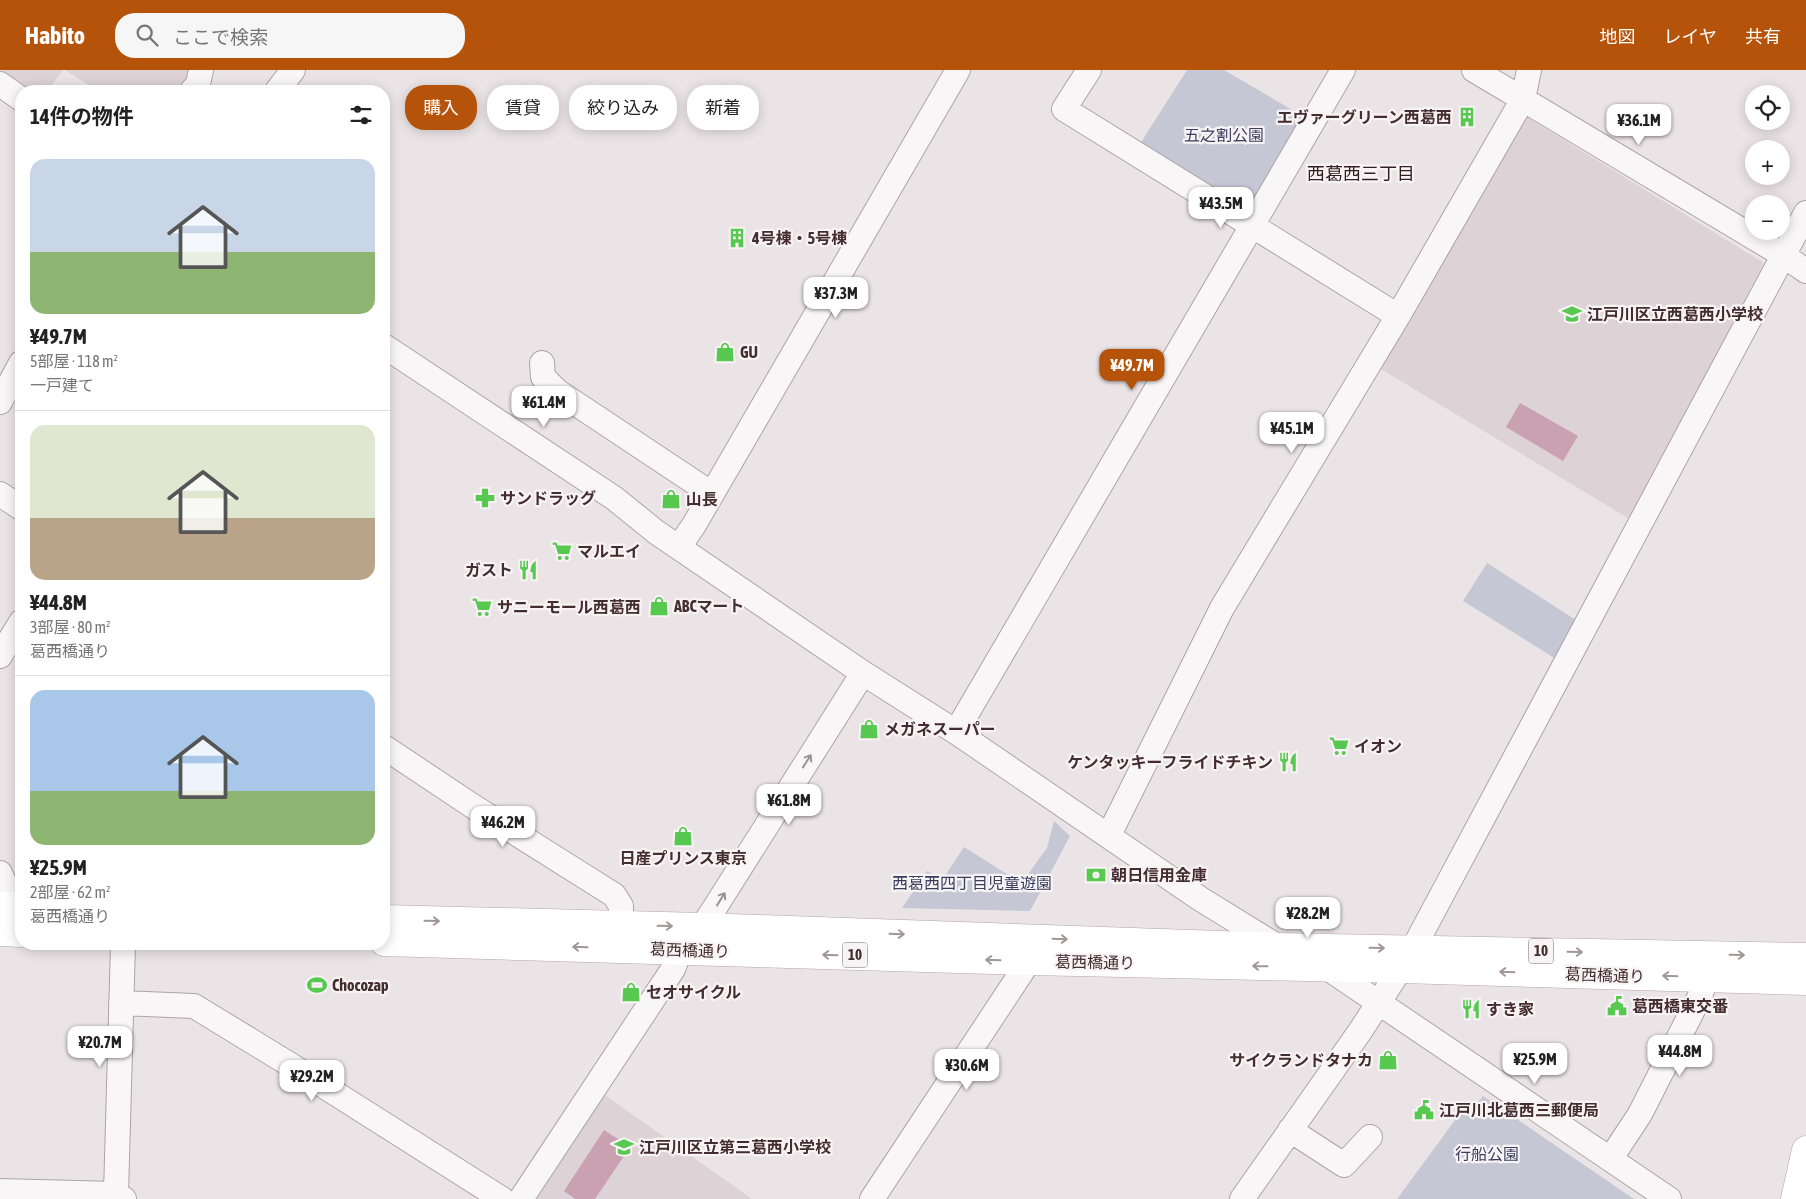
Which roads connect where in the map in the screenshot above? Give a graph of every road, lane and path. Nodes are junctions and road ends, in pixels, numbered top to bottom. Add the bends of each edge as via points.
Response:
1 (201, 70) edge
2 (293, 70) edge
3 (958, 70) edge
4 (1089, 70) edge
5 (1343, 70) edge
6 (1474, 70) edge
7 (1529, 70) edge
8 (0, 84) edge
9 (197, 85) edge
10 (282, 85) edge
11 (15, 95) edge
12 (1523, 99) junction
13 (1806, 213) edge
14 (1251, 225) junction
15 (1783, 255) junction
16 (1806, 271) edge
17 (1398, 316) junction
18 (390, 350) edge
19 (542, 363) dead end
20 (15, 374) edge
21 (0, 402) edge
22 (0, 494) edge
23 (712, 494) junction
24 (15, 504) edge
25 (679, 547) junction
26 (15, 632) edge
27 (0, 656) edge
28 (863, 674) junction
29 (956, 732) junction
30 (390, 751) edge
31 (1109, 835) junction
32 (0, 873) edge
33 (11, 906) edge
34 (390, 919) edge
35 (702, 927) junction
36 (0, 932) edge
37 (15, 933) edge
38 (621, 936) junction
39 (390, 942) edge
40 (1276, 947) junction
41 (123, 950) edge
42 (680, 950) junction
43 (1806, 957) edge
44 (1408, 959) junction
45 (1029, 961) junction
46 (1326, 967) junction
47 (1705, 977) junction
48 (1806, 980) edge
49 (122, 1003) junction
50 (1379, 1003) junction
51 (1290, 1130) junction
52 (1370, 1137) dead end
53 (1806, 1150) edge
54 (1611, 1158) junction
55 (0, 1191) edge
56 (120, 1196) edge
57 (502, 1199) edge
58 (522, 1199) edge
59 (872, 1199) edge
60 (1242, 1199) edge
61 (1669, 1199) edge
62 (1795, 1199) edge

1 - 9 street
2 - 10 street
3 - 23 street
4 - 14 street via 1064,109
5 - 14 street
6 - 12 street
7 - 12 street
8 - 11 street
12 - 15 street
12 - 17 street
13 - 15 street
14 - 17 street
14 - 29 street
15 - 16 street
15 - 44 street
17 - 31 street via 1222,608
18 - 25 street via 614,498
19 - 23 street via 543,377 557,391
20 - 21 street
22 - 24 street
23 - 25 street
25 - 28 street
26 - 27 street
28 - 29 street
35 -> 28 street
29 - 31 street
30 - 38 street via 614,895 620,906
31 - 40 street
32 - 33 street
34 -> 38 main road, 葛西橋通り / 10
38 -> 35 main road, 葛西橋通り / 10
35 -> 40 main road, 葛西橋通り / 10
35 - 42 street
36 - 37 main road
38 -> 39 main road, 葛西橋通り / 10
38 - 42 main road, 葛西橋通り / 10
40 -> 44 main road, 葛西橋通り / 10
40 - 46 street
41 - 49 street
45 -> 42 main road, 葛西橋通り / 10
42 - 58 street via 672,969
44 -> 43 main road, 葛西橋通り / 10
44 - 46 main road, 葛西橋通り / 10
47 -> 44 main road, 葛西橋通り / 10
44 - 50 street
46 -> 45 main road, 葛西橋通り / 10
45 - 59 street
46 - 50 street
47 - 48 main road, 葛西橋通り / 10
47 - 54 street via 1701,994 1640,1114
49 - 56 street
49 - 57 street via 194,1006
50 - 51 street
50 - 54 street
51 - 52 street via 1344,1165
51 - 60 street
53 - 62 main road
54 - 61 street
55 - 56 street

